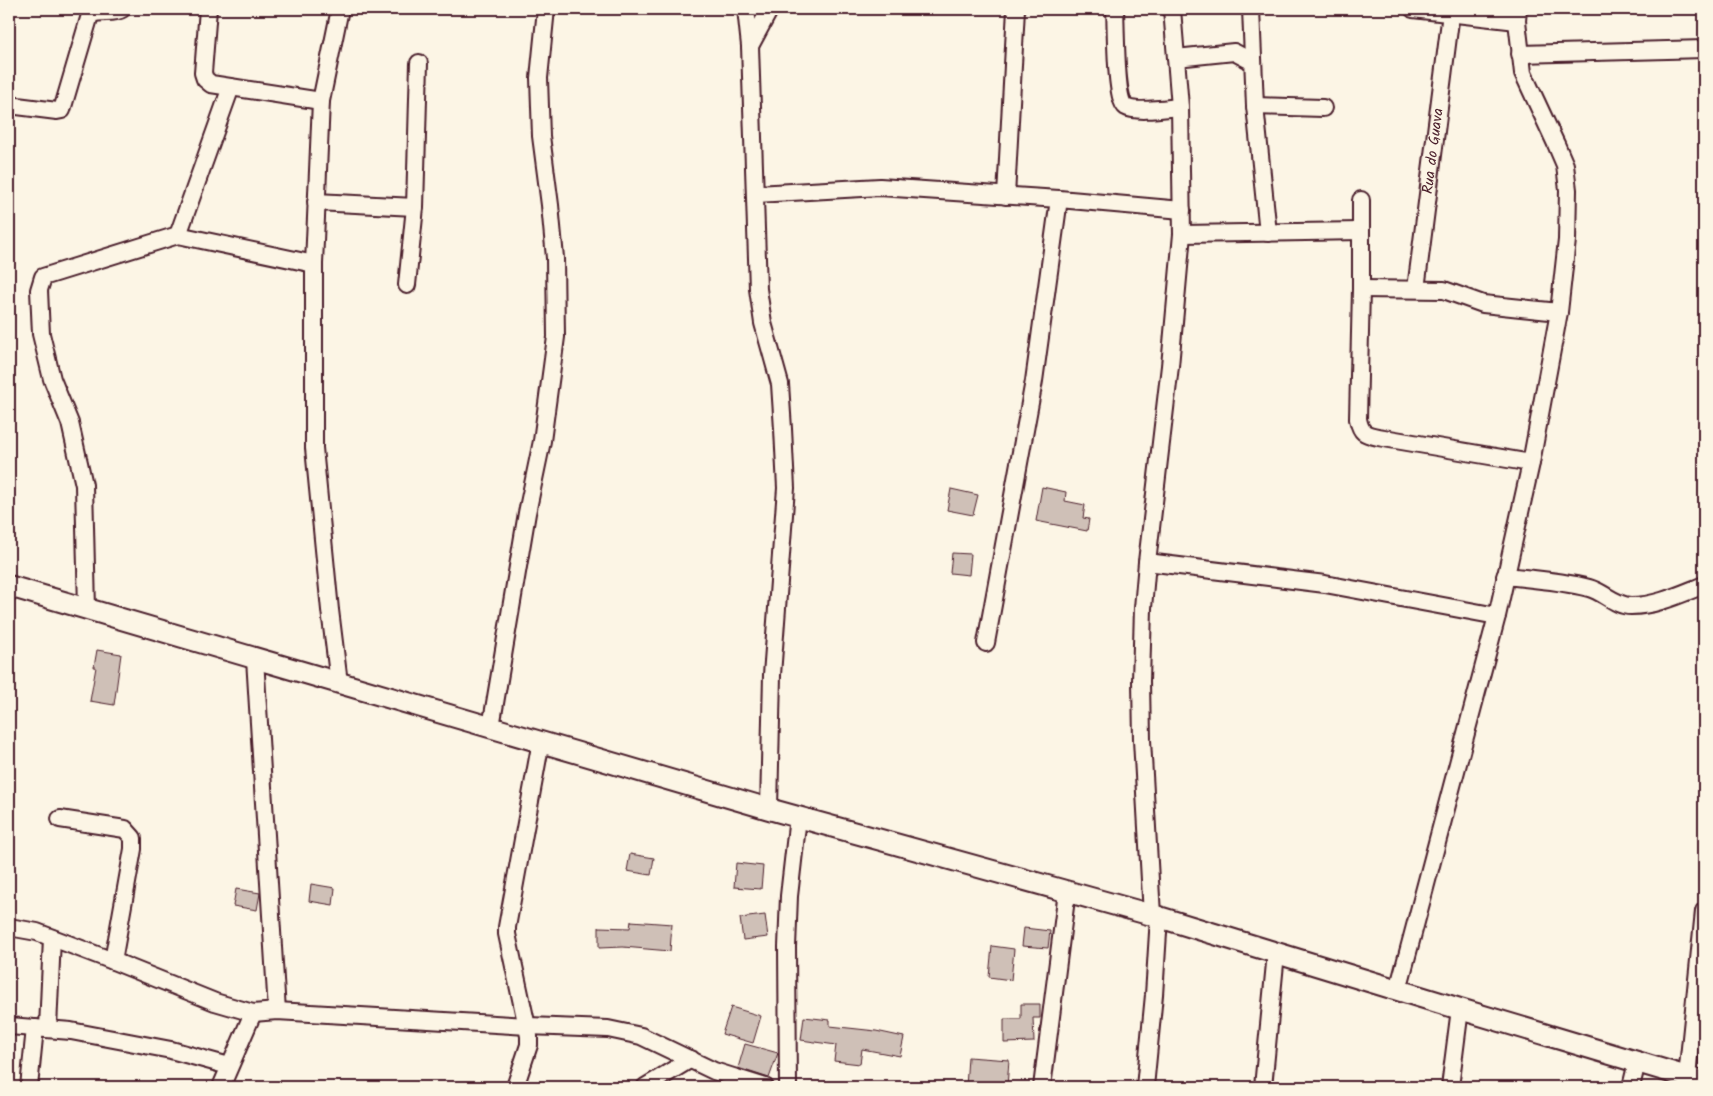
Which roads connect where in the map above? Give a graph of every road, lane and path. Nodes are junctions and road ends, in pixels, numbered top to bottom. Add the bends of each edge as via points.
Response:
1 (122, 9) edge
2 (208, 9) edge
3 (340, 9) edge
4 (546, 9) edge
5 (746, 9) edge
6 (770, 9) edge
7 (1016, 9) edge
8 (1115, 9) edge
9 (1172, 9) edge
10 (1251, 9) edge
11 (1413, 9) edge
12 (1451, 13) junction
13 (1517, 15) edge
14 (1252, 32) junction
15 (750, 46) junction
16 (1704, 49) edge
17 (1234, 52) junction
18 (1520, 54) junction
19 (1176, 58) junction
20 (1253, 62) junction
21 (419, 63) dead end
22 (231, 87) junction
23 (321, 101) junction
24 (9, 105) edge
25 (1255, 106) junction
26 (1180, 107) junction
27 (1323, 108) dead end
28 (755, 194) junction
29 (1006, 196) junction
30 (1059, 199) junction
31 (1361, 200) dead end
32 (316, 202) junction
33 (415, 207) junction
34 (1182, 210) junction
35 (1361, 231) junction
36 (1268, 232) junction
37 (1182, 234) junction
38 (178, 235) junction
39 (314, 264) junction
40 (407, 285) dead end
41 (1361, 289) junction
42 (1416, 289) junction
43 (1559, 312) junction
44 (1531, 463) junction
45 (1147, 562) junction
46 (1505, 576) junction
47 (1704, 585) edge
48 (9, 586) edge
49 (87, 610) junction
50 (1497, 616) junction
51 (986, 643) dead end
52 (255, 659) junction
53 (339, 683) junction
54 (491, 727) junction
55 (541, 741) junction
56 (769, 809) junction
57 (798, 817) junction
58 (60, 819) dead end
59 (1067, 891) junction
60 (1704, 912) edge
61 (1155, 916) junction
62 (9, 927) edge
63 (52, 938) junction
64 (1276, 953) junction
65 (113, 961) junction
66 (1398, 990) junction
67 (1460, 1009) junction
68 (278, 1011) junction
69 (253, 1013) junction
70 (9, 1026) edge
71 (528, 1026) junction
72 (42, 1028) junction
73 (691, 1059) junction
74 (1637, 1062) junction
75 (229, 1066) junction
76 (1695, 1080) edge
77 (29, 1087) edge
78 (221, 1087) edge
79 (515, 1087) edge
80 (645, 1087) edge
81 (765, 1087) edge
82 (788, 1087) edge
83 (1042, 1087) edge
84 (1145, 1087) edge
85 (1263, 1087) edge
86 (1450, 1087) edge
87 (1631, 1087) edge

1 - 24 street via 90,15 62,110
2 - 22 street via 202,73 211,84
3 - 23 street
4 - 54 street via 539,78 541,136 555,258 556,337 542,441
5 - 15 street
6 - 15 street
7 - 29 street
8 - 26 street via 1121,101 1126,107 1135,109
9 - 19 street
10 - 14 street
11 - 12 street
12 - 13 street
12 - 42 street, Rua do Guava
13 - 18 street
14 - 17 street
14 - 20 street
15 - 28 street
16 - 18 street
17 - 19 street
17 - 20 street
18 - 43 street via 1523,73 1564,165 1568,190 1567,240
19 - 26 street
20 - 25 street
21 - 33 street
22 - 23 street
22 - 38 street
23 - 32 street
25 - 27 street
25 - 36 street
26 - 34 street
28 - 29 street via 880,187
28 - 56 street via 758,289 763,323 780,384 786,488 772,675
29 - 30 street
30 - 34 street
30 - 51 street via 1034,381
31 - 35 street
32 - 33 street
32 - 39 street
33 - 40 street
34 - 37 street
35 - 36 street
35 - 41 street
36 - 37 street
37 - 45 street
38 - 39 street
38 - 49 street via 43,277 39,290 41,334 52,379 70,423 84,484
39 - 53 street via 314,448
41 - 42 street
41 - 44 street via 1360,429 1378,438
42 - 43 street via 1444,290 1483,304
43 - 44 street
44 - 46 street
45 - 50 street via 1325,584
45 - 61 street via 1143,608 1142,740
46 - 47 street via 1577,585 1629,606 1656,602
46 - 50 street
48 - 49 street
49 - 52 street
50 - 66 street
52 - 53 street
52 - 68 street
53 - 54 street
54 - 55 street
55 - 56 street
55 - 71 street via 507,926
56 - 57 street
57 - 59 street
57 - 82 street via 787,947
58 - 65 street via 125,829 133,838
59 - 61 street
59 - 83 street
60 - 76 street
61 - 64 street
61 - 84 street via 1154,995
62 - 63 street
63 - 65 street
63 - 72 street
64 - 66 street
64 - 85 street
65 - 69 street via 215,1002
66 - 67 street
67 - 74 street
67 - 86 street
68 - 69 street
68 - 71 street
69 - 75 street
70 - 72 street
71 - 73 street via 608,1028 641,1036
71 - 79 street via 529,1045
72 - 75 street via 171,1050
72 - 77 street
73 - 80 street
73 - 81 street via 714,1071
74 - 76 street
74 - 87 street
75 - 78 street

